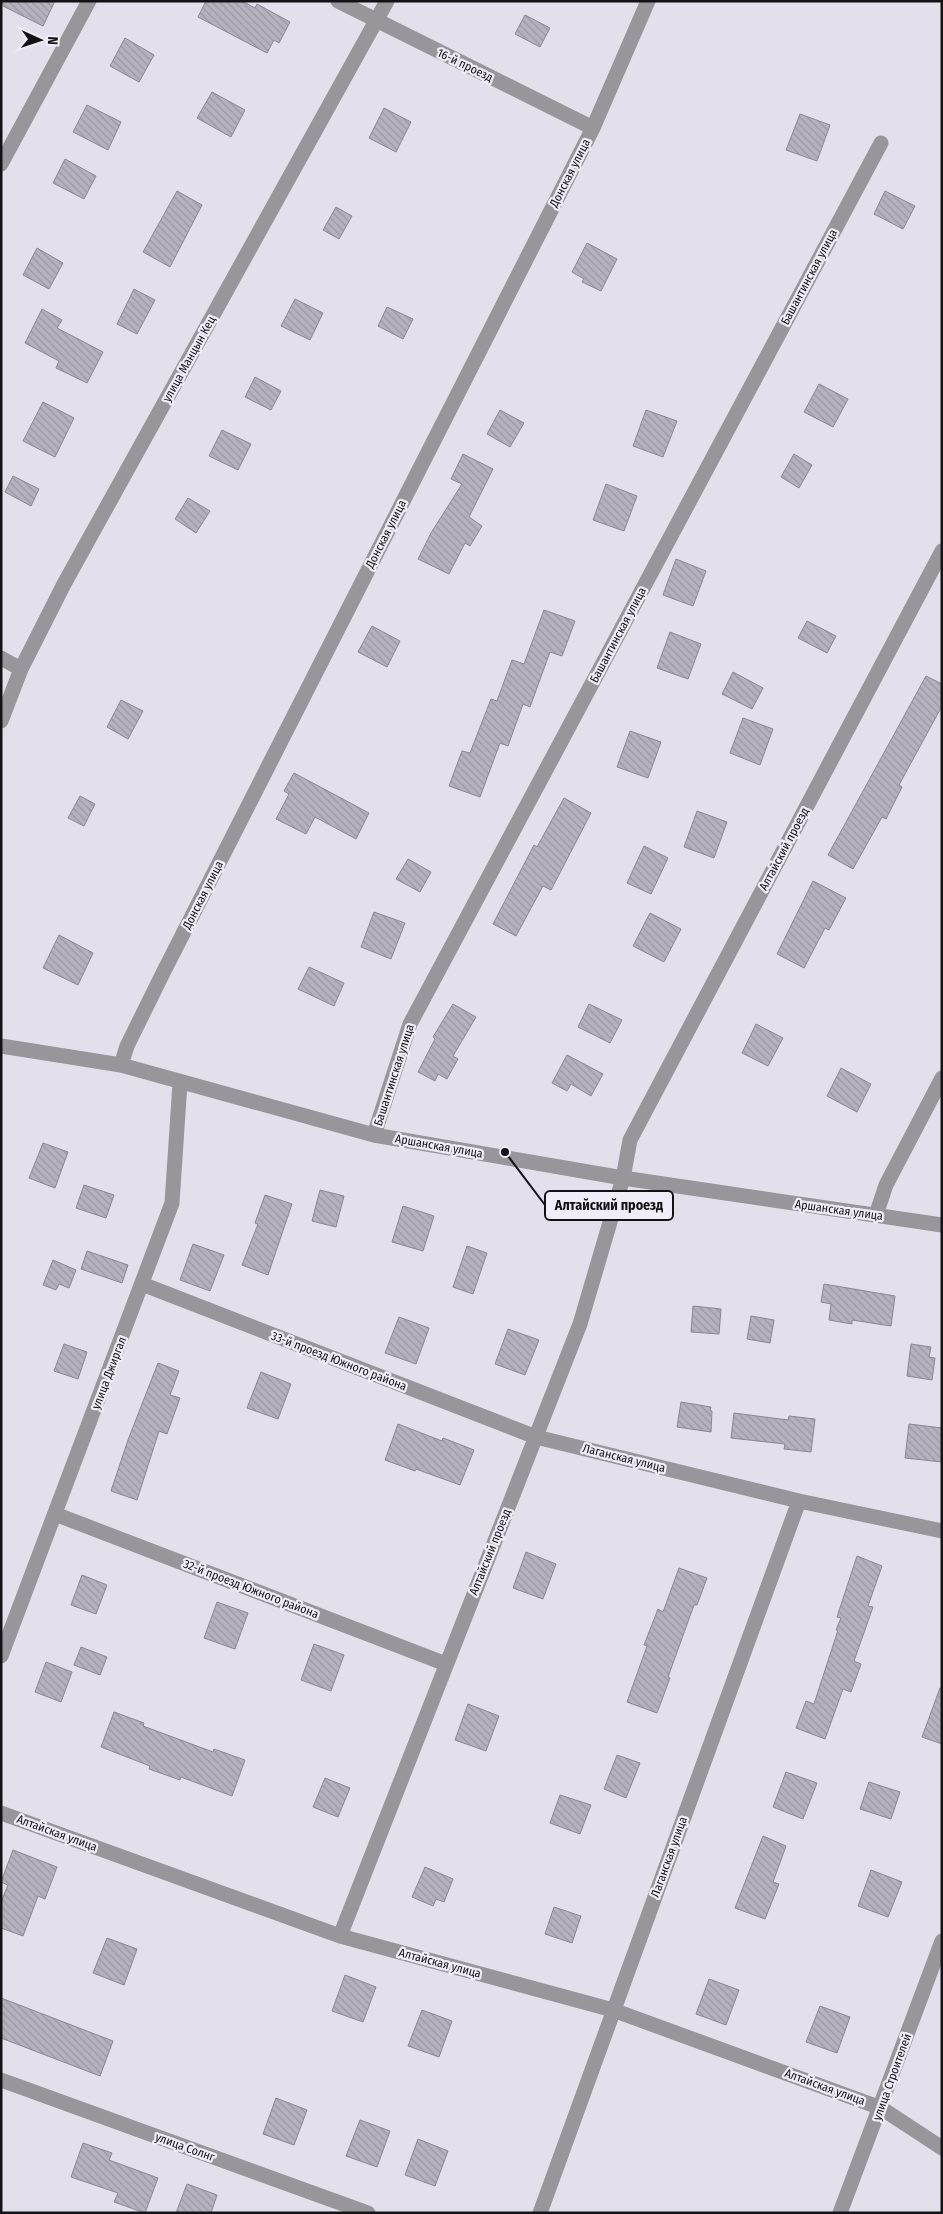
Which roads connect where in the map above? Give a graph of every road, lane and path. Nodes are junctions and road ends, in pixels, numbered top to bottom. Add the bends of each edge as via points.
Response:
1 (89, 1) edge
2 (338, 1) edge
3 (387, 1) edge
4 (648, 1) edge
5 (376, 21) junction
6 (593, 128) junction
7 (881, 143) dead end
8 (1, 164) edge
9 (942, 551) edge
10 (1, 658) edge
11 (21, 669) junction
12 (1, 721) edge
13 (1, 1046) edge
14 (121, 1065) junction
15 (942, 1078) edge
16 (180, 1083) junction
17 (374, 1135) junction
18 (623, 1178) junction
19 (876, 1215) junction
20 (942, 1225) edge
21 (142, 1284) junction
22 (536, 1437) junction
23 (799, 1501) junction
24 (56, 1514) junction
25 (942, 1531) edge
26 (1, 1656) edge
27 (446, 1664) junction
28 (1, 1813) edge
29 (340, 1936) junction
30 (942, 1941) edge
31 (614, 2010) junction
32 (1, 2080) edge
33 (881, 2108) junction
34 (942, 2148) edge
35 (368, 2213) edge
36 (540, 2213) edge
37 (840, 2213) edge

1 - 8 street
2 - 5 street, 16-й проезд
3 - 5 street, улица Манцын Кец
4 - 6 street, Донская улица
5 - 6 street, 16-й проезд
5 - 11 street, улица Манцын Кец via 64,584
6 - 14 street, Донская улица via 163,973
7 - 17 street, Башантинская улица via 410,1024
9 - 18 street, Алтайский проезд via 630,1140
10 - 11 street
11 - 12 street, улица Манцын Кец
13 - 14 street, Аршанская улица
14 - 16 street, Аршанская улица
15 - 19 street via 886,1185
16 - 17 street, Аршанская улица
16 - 21 street, улица Джиргал via 172,1203
17 - 18 street, Аршанская улица
18 - 19 street, Аршанская улица
18 - 22 street, Алтайский проезд via 580,1324
19 - 20 street, Аршанская улица
21 - 22 street, 33-й проезд Южного района
21 - 24 street, улица Джиргал
22 - 23 street, Лаганская улица
22 - 27 street, Алтайский проезд
23 - 25 street, Лаганская улица
23 - 31 street, Лаганская улица
24 - 26 street, улица Джиргал
24 - 27 street, 32-й проезд Южного района
27 - 29 street, Алтайский проезд
28 - 29 street, Алтайская улица
29 - 31 street, Алтайская улица
30 - 33 street, улица Строителей
31 - 33 street, Алтайская улица
31 - 36 street, Лаганская улица
32 - 35 street, улица Солнг
33 - 34 street, Алтайская улица
33 - 37 street, улица Строителей

